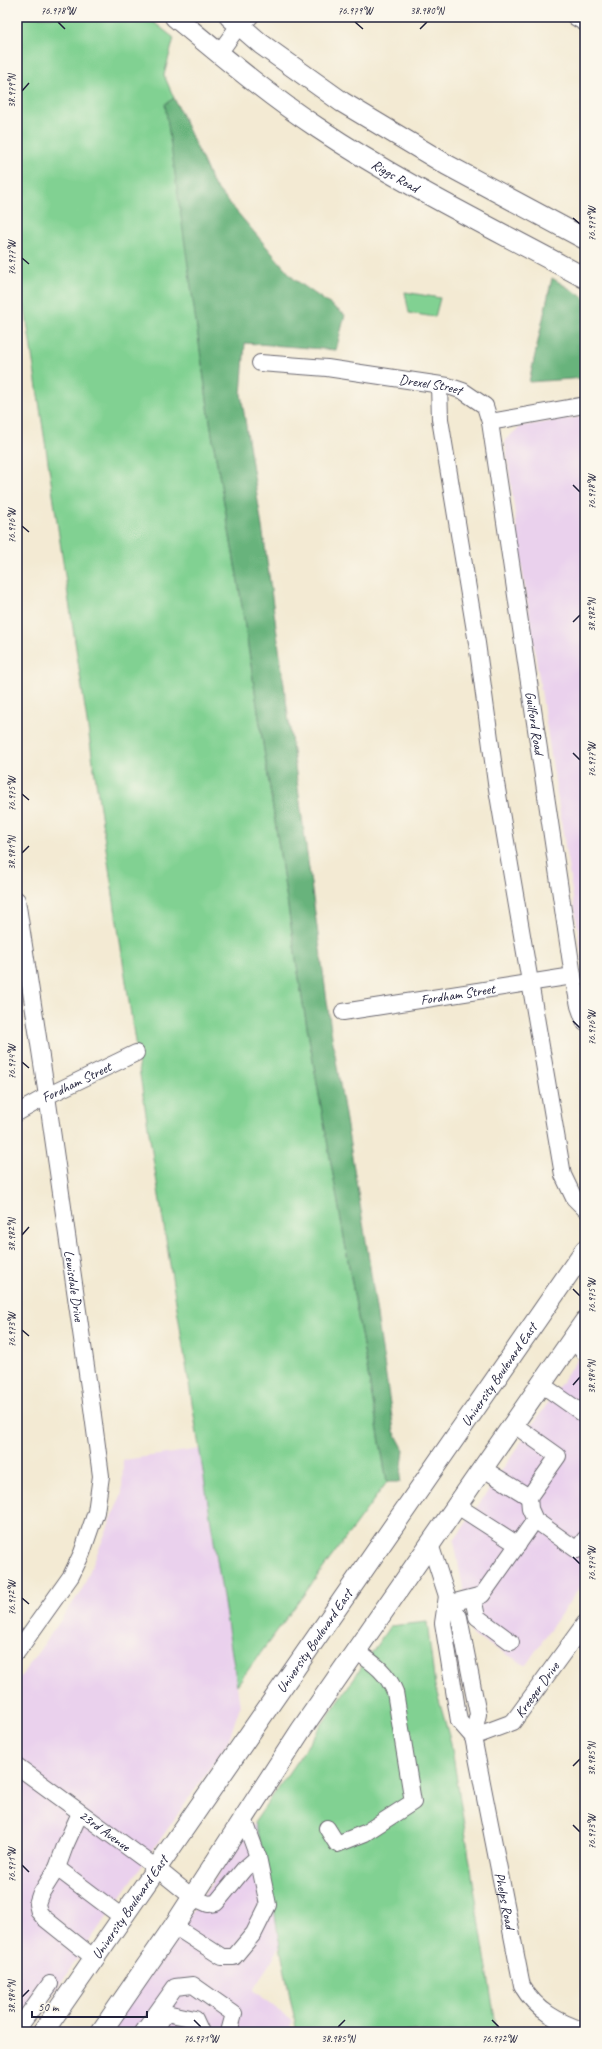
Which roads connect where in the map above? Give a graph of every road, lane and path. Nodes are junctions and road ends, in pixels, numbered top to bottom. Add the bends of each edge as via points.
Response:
1 (175, 17) edge
2 (575, 17) edge
3 (240, 19) edge
4 (585, 23) edge
5 (219, 54) junction
6 (585, 239) edge
7 (585, 278) edge
8 (260, 363) dead end
9 (439, 385) junction
10 (585, 405) edge
11 (490, 422) junction
12 (17, 900) edge
13 (573, 976) junction
14 (530, 983) junction
15 (342, 1012) dead end
16 (585, 1023) edge
17 (136, 1053) dead end
18 (47, 1096) junction
19 (17, 1113) edge
20 (585, 1209) edge
21 (585, 1250) edge
22 (585, 1321) edge
23 (578, 1347) edge
24 (541, 1384) junction
25 (585, 1415) edge
26 (513, 1424) junction
27 (482, 1468) junction
28 (529, 1497) junction
29 (456, 1505) junction
30 (535, 1520) junction
31 (585, 1539) edge
32 (430, 1544) junction
33 (518, 1545) junction
34 (473, 1598) junction
35 (449, 1599) junction
36 (585, 1623) edge
37 (510, 1642) dead end
38 (356, 1651) junction
39 (17, 1652) edge
40 (473, 1737) junction
41 (17, 1766) edge
42 (80, 1812) junction
43 (244, 1819) junction
44 (327, 1828) dead end
45 (258, 1857) junction
46 (156, 1867) junction
47 (57, 1868) junction
48 (192, 1897) junction
49 (122, 1917) junction
50 (174, 1926) junction
51 (94, 1958) junction
52 (50, 1984) dead end
53 (17, 2030) edge
54 (585, 2031) edge
55 (43, 2032) edge
56 (101, 2032) edge
57 (143, 2032) edge
58 (153, 2032) edge
59 (200, 2032) edge
60 (229, 2032) edge

1 - 5 main road, Riggs Road
2 - 4 street
3 - 5 street
3 - 6 main road via 261,44 342,102 447,165
5 - 7 main road, Riggs Road via 282,103 350,149 425,193
8 - 9 street, Drexel Street via 327,368
9 - 11 street, Drexel Street via 463,391 484,406
9 - 14 street via 440,420 477,643 496,783
10 - 11 street
11 - 13 street, Guilford Road
12 - 18 street, Lewisdale Drive
13 - 14 street, Fordham Street
13 - 16 street, Guilford Road
14 - 15 street, Fordham Street
14 - 20 street via 563,1175 574,1198
17 - 18 street, Fordham Street
18 - 19 street, Fordham Street
18 - 39 street, Lewisdale Drive via 100,1476 94,1519 82,1553 71,1576
21 - 46 main road, University Boulevard East
22 - 23 main road
23 - 24 main road
24 - 25 street
24 - 26 main road
26 - 27 main road
26 - 28 street via 558,1456
27 - 28 street
27 - 29 main road
28 - 30 street via 530,1509
29 - 32 main road
29 - 33 street
30 - 31 street via 577,1550
30 - 33 street
32 - 35 street, Phelps Road
32 - 38 main road
33 - 34 street via 482,1594
34 - 35 street
34 - 37 street via 477,1617
35 - 40 street, Phelps Road via 459,1617 478,1714
36 - 40 street, Kreeger Drive via 513,1722
38 - 43 main road
38 - 44 street via 380,1667 395,1692 413,1802 365,1833 337,1844
40 - 54 street, Phelps Road via 522,1986 529,1998 550,2016
41 - 42 street, 23rd Avenue
42 - 46 street, 23rd Avenue
42 - 47 street
43 - 45 street
43 - 48 main road
45 - 48 street, 23rd Avenue via 244,1869 216,1903 208,1904
45 - 50 street via 268,1905 254,1933 234,1956 222,1957
46 - 48 street, 23rd Avenue
46 - 49 main road, University Boulevard East
47 - 49 street
47 - 51 street via 40,1895 37,1904 39,1912
48 - 50 main road
49 - 51 main road, University Boulevard East
50 - 56 main road
51 - 55 main road, University Boulevard East
52 - 53 street
57 - 60 street via 175,1987 193,1985 234,2014
58 - 59 street via 166,2013 195,2019

